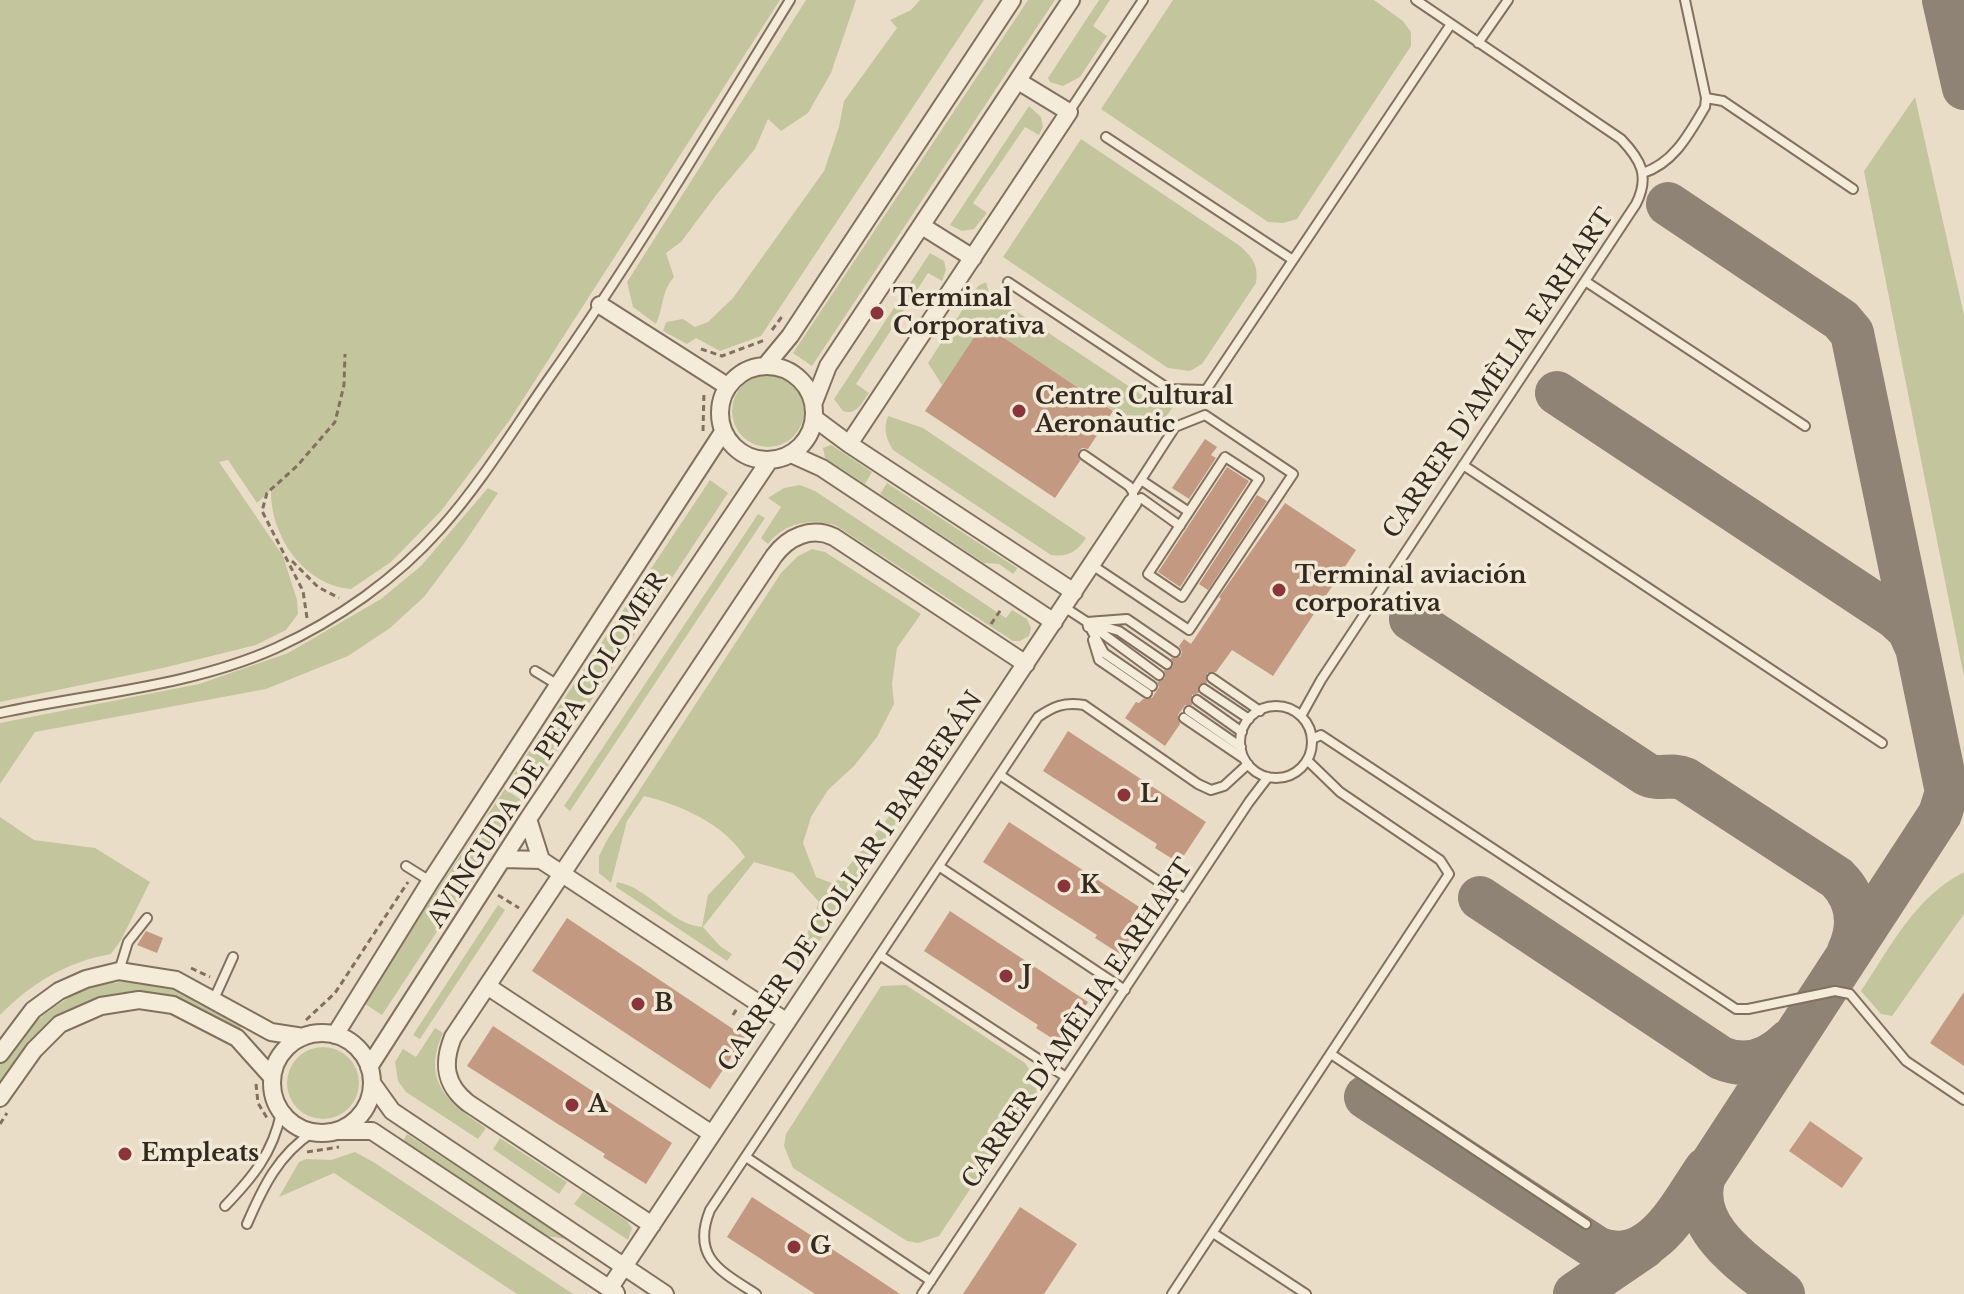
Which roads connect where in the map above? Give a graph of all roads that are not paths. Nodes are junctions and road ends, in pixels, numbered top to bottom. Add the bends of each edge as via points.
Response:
1 (790, 0) edge
2 (1012, 0) edge
3 (1071, 0) edge
4 (1143, 0) edge
5 (1416, 0) edge
6 (1508, 0) edge
7 (1685, 0) edge
8 (1451, 24) junction
9 (1478, 43) junction
10 (1018, 81) junction
11 (1706, 98) junction
12 (1069, 112) junction
13 (1106, 137) dead end
14 (1643, 173) junction
15 (1853, 189) dead end
16 (922, 226) junction
17 (973, 258) junction
18 (1293, 260) junction
19 (1585, 281) junction
20 (1008, 282) dead end
21 (600, 305) junction
22 (766, 365) junction
23 (727, 386) junction
24 (814, 410) junction
25 (1805, 426) dead end
26 (723, 432) junction
27 (849, 444) junction
28 (791, 454) junction
29 (1084, 455) dead end
30 (769, 461) junction
31 (1463, 465) junction
32 (1141, 480) junction
33 (1133, 497) junction
34 (1189, 512) junction
35 (1180, 526) junction
36 (1092, 565) junction
37 (1074, 592) junction
38 (1064, 607) junction
39 (1054, 622) junction
40 (1087, 622) junction
41 (1175, 652) dead end
42 (1026, 664) junction
43 (1167, 664) dead end
44 (535, 671) dead end
45 (1159, 675) dead end
46 (1212, 678) dead end
47 (558, 685) junction
48 (1149, 689) dead end
49 (1204, 689) dead end
50 (1197, 700) dead end
51 (1260, 711) junction
52 (0, 713) edge
53 (1301, 716) junction
54 (1249, 719) junction
55 (1242, 732) junction
56 (1312, 739) junction
57 (1882, 743) dead end
58 (1241, 747) junction
59 (1307, 760) junction
60 (1247, 762) junction
61 (1000, 775) junction
62 (1268, 777) junction
63 (528, 819) junction
64 (503, 859) junction
65 (541, 860) junction
66 (406, 866) dead end
67 (940, 867) junction
68 (562, 874) junction
69 (430, 882) junction
70 (1185, 899) junction
71 (147, 918) dead end
72 (881, 956) junction
73 (233, 957) dead end
74 (119, 971) junction
75 (487, 986) junction
76 (1125, 990) junction
77 (214, 999) junction
78 (787, 1022) junction
79 (299, 1030) junction
80 (335, 1035) junction
81 (0, 1054) edge
82 (1331, 1054) junction
83 (371, 1075) junction
84 (1066, 1077) junction
85 (264, 1078) junction
86 (1964, 1100) edge
87 (4, 1105) edge
88 (275, 1119) junction
89 (313, 1132) junction
90 (712, 1134) junction
91 (343, 1138) junction
92 (746, 1157) junction
93 (225, 1206) dead end
94 (247, 1224) dead end
95 (1586, 1224) dead end
96 (652, 1225) junction
97 (1213, 1233) junction
98 (624, 1267) junction
99 (931, 1281) junction
100 (613, 1291) edge
101 (665, 1294) edge
102 (756, 1294) edge
103 (922, 1294) edge
104 (1172, 1294) edge
105 (1306, 1294) edge

1 - 21 lane
2 - 22 street
3 - 10 street
4 - 12 lane
5 - 8 lane
6 - 9 lane
7 - 11 lane
8 - 9 lane
8 - 18 lane
9 - 14 lane via 1621,139
10 - 12 street
10 - 16 street
11 - 14 lane via 1672,158
11 - 15 lane via 1723,101
12 - 17 street
13 - 18 lane
14 - 19 lane, CARRER D'AMÈLIA EARHART via 1636,204
16 - 17 street
16 - 24 street via 828,366
17 - 27 street
18 - 20 lane via 1206,390 1169,389
19 - 25 lane
19 - 31 lane, CARRER D'AMÈLIA EARHART
21 - 23 street
21 - 52 lane via 441,529 353,606 277,648 226,667
22 - 23 street via 743,371
22 - 24 street via 795,374 809,389
23 - 26 street via 720,402
24 - 27 street
24 - 28 street via 807,440
26 - 30 street via 746,456
26 - 47 street, AVINGUDA DE PEPA COLOMER
27 - 37 street
28 - 30 street
28 - 39 street via 822,468
29 - 33 lane via 1129,486
30 - 63 street, AVINGUDA DE PEPA COLOMER
31 - 53 lane, CARRER D'AMÈLIA EARHART
31 - 57 lane
32 - 33 lane
32 - 34 lane
32 - 36 lane via 1175,427 1205,415 1293,474 1189,630
33 - 35 lane
33 - 36 street, CARRER DE COLLAR I BARBERÁN
34 - 35 lane
34 - 35 lane via 1225,457 1259,479 1182,597 1148,574
36 - 37 street, CARRER DE COLLAR I BARBERÁN
37 - 38 street, CARRER DE COLLAR I BARBERÁN
38 - 39 street, CARRER DE COLLAR I BARBERÁN
38 - 40 lane
39 - 42 street, CARRER DE COLLAR I BARBERÁN
40 - 41 lane via 1127,619
40 - 43 lane via 1119,631
40 - 45 lane
40 - 48 lane via 1102,656
42 - 68 street via 834,537 797,536 784,542 774,556
42 - 78 street, CARRER DE COLLAR I BARBERÁN
44 - 47 lane
46 - 51 lane
47 - 69 street, AVINGUDA DE PEPA COLOMER
49 - 54 lane
50 - 55 lane
51 - 53 lane via 1283,707
51 - 54 lane
53 - 56 lane
54 - 55 lane
55 - 58 lane
56 - 59 lane
56 - 86 lane via 1321,735 1736,1009 1835,991 1850,994 1906,1061
58 - 60 lane
58 - 60 lane via 1187,715
59 - 62 lane via 1287,776
59 - 82 lane via 1340,792 1440,860 1449,874
60 - 61 lane via 1224,786 1211,790 1084,705 1066,702 1038,717
60 - 62 lane
61 - 67 lane
61 - 70 lane
62 - 70 lane, CARRER D'AMÈLIA EARHART
63 - 64 street, AVINGUDA DE PEPA COLOMER
63 - 65 street
64 - 65 street
64 - 83 street, AVINGUDA DE PEPA COLOMER
65 - 68 street
66 - 69 lane
67 - 72 lane
67 - 76 lane
68 - 75 street
68 - 78 street
69 - 80 street, AVINGUDA DE PEPA COLOMER
70 - 76 lane, CARRER D'AMÈLIA EARHART
71 - 74 lane via 128,942
72 - 84 lane
72 - 92 lane
73 - 77 lane
74 - 77 street via 176,980
74 - 81 street via 59,991 33,1010
75 - 90 street
75 - 96 street via 446,1057 455,1093
76 - 84 lane, CARRER D'AMÈLIA EARHART
77 - 79 street via 271,1032
78 - 90 street, CARRER DE COLLAR I BARBERÁN
79 - 80 street
79 - 85 street
80 - 83 street via 359,1050
82 - 95 lane
82 - 97 lane
83 - 91 street via 363,1112
83 - 98 street via 392,1111
84 - 99 lane, CARRER D'AMÈLIA EARHART
85 - 87 street via 237,1038 173,1005 139,1000 101,1006 60,1024 34,1050
85 - 88 street via 272,1092
88 - 89 street
88 - 93 lane via 266,1158
89 - 91 street
89 - 94 lane via 276,1165
90 - 96 street, CARRER DE COLLAR I BARBERÁN
91 - 100 street via 372,1131
92 - 99 lane
92 - 102 lane via 710,1210 703,1235 716,1267
96 - 98 street, CARRER DE COLLAR I BARBERÁN
97 - 104 lane
97 - 105 lane
98 - 100 street, CARRER DE COLLAR I BARBERÁN
98 - 101 street
99 - 103 lane, CARRER D'AMÈLIA EARHART

